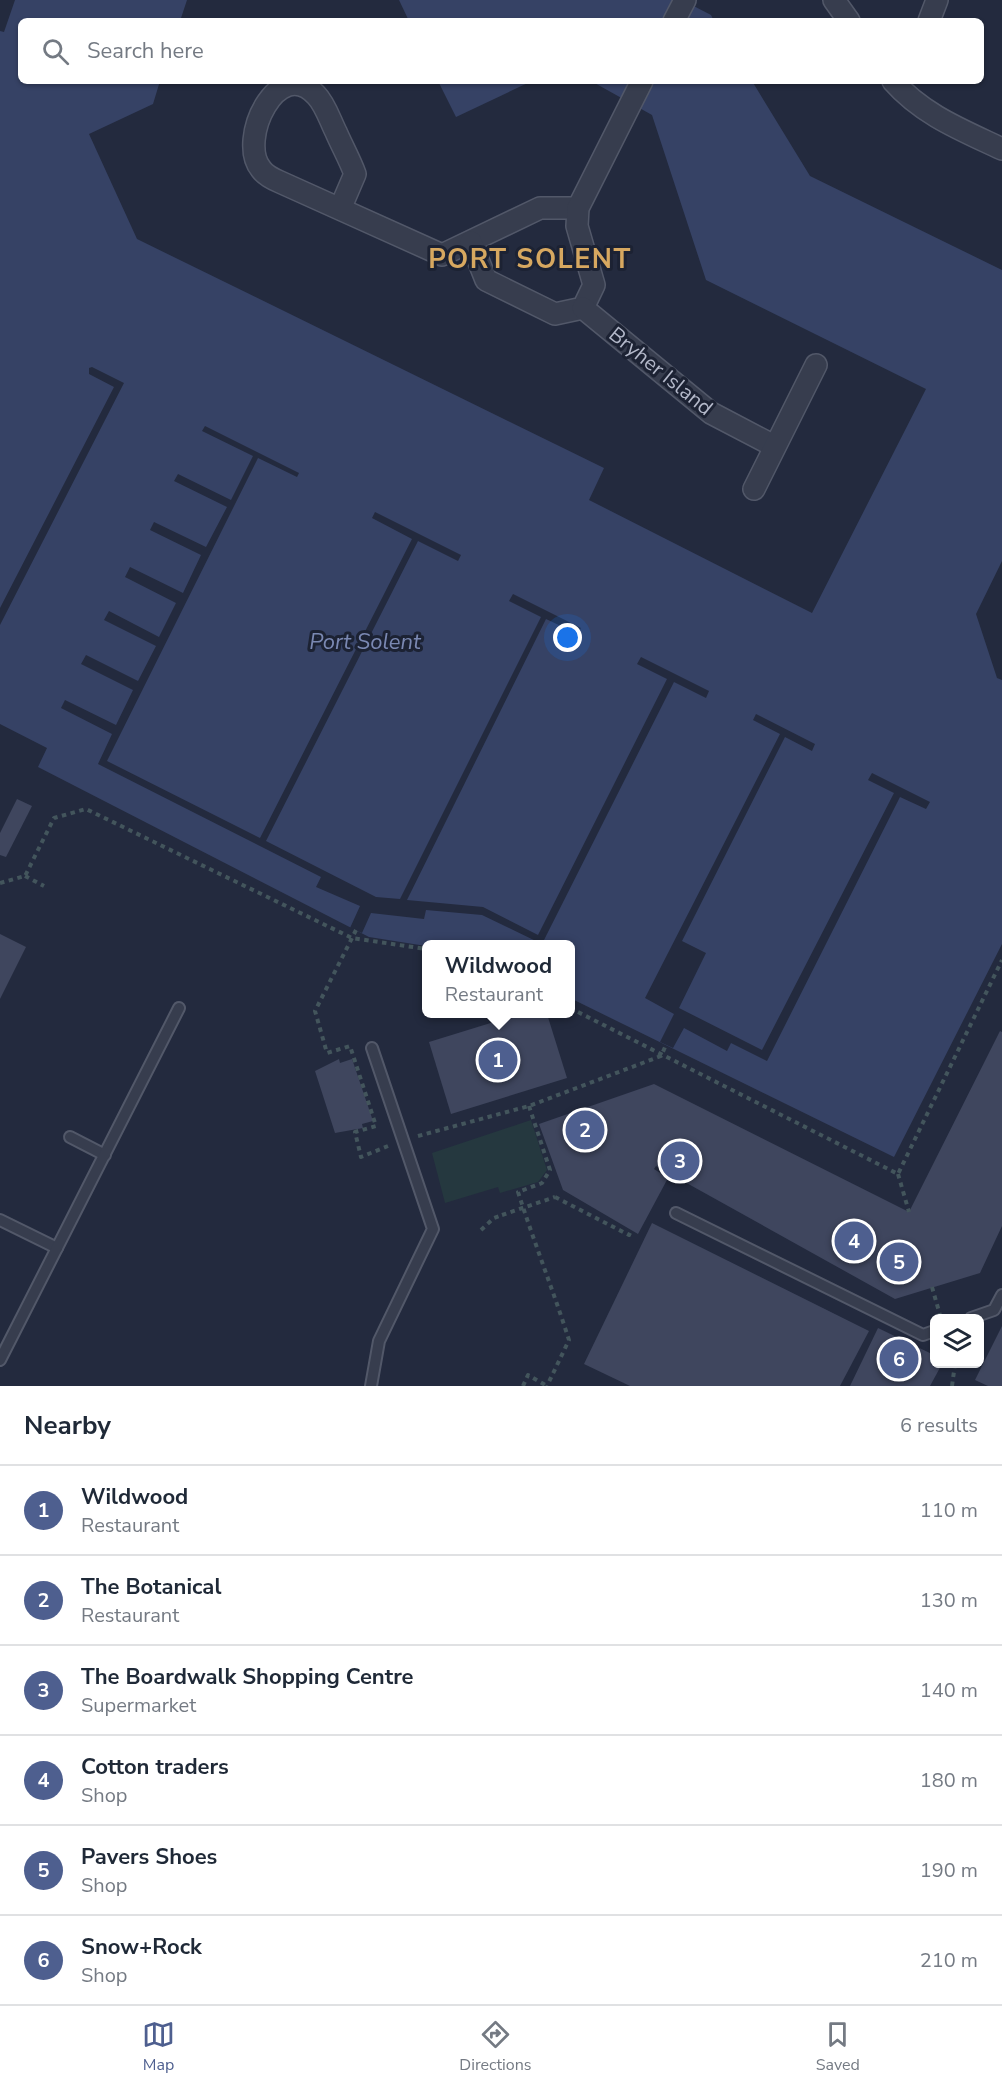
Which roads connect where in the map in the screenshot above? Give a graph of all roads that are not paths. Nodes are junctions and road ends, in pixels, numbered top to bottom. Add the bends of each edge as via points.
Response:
1 (684, 0) edge
2 (834, 0) edge
3 (937, 0) edge
4 (675, 18) edge
5 (847, 18) edge
6 (929, 18) edge
7 (640, 84) edge
8 (895, 84) edge
9 (1002, 149) edge
10 (578, 208) junction
11 (340, 209) junction
12 (471, 242) junction
13 (583, 308) junction
14 (816, 365) dead end
15 (774, 446) junction
16 (754, 489) dead end
17 (179, 1008) dead end
18 (372, 1048) dead end
19 (70, 1137) dead end
20 (105, 1155) junction
21 (676, 1213) dead end
22 (0, 1220) edge
23 (57, 1248) junction
24 (1002, 1295) edge
25 (982, 1314) edge
26 (930, 1332) edge
27 (0, 1360) edge
28 (371, 1386) edge

1 - 4 street
2 - 5 street
3 - 6 street
7 - 10 street
8 - 9 street via 932,116
10 - 12 street via 540,208
10 - 13 street via 577,226 594,285
11 - 11 street via 271,177 256,161 254,141 259,118 277,90 287,85 309,88 323,105 355,174
11 - 12 street via 442,255
12 - 13 street via 486,280 555,314
13 - 15 street, Bryher Island via 711,413
14 - 15 street
15 - 16 street
17 - 20 lane
18 - 28 lane via 433,1229 379,1341
19 - 20 lane
20 - 23 lane
21 - 26 lane via 923,1335
22 - 23 lane
23 - 27 lane
24 - 25 lane via 994,1310

